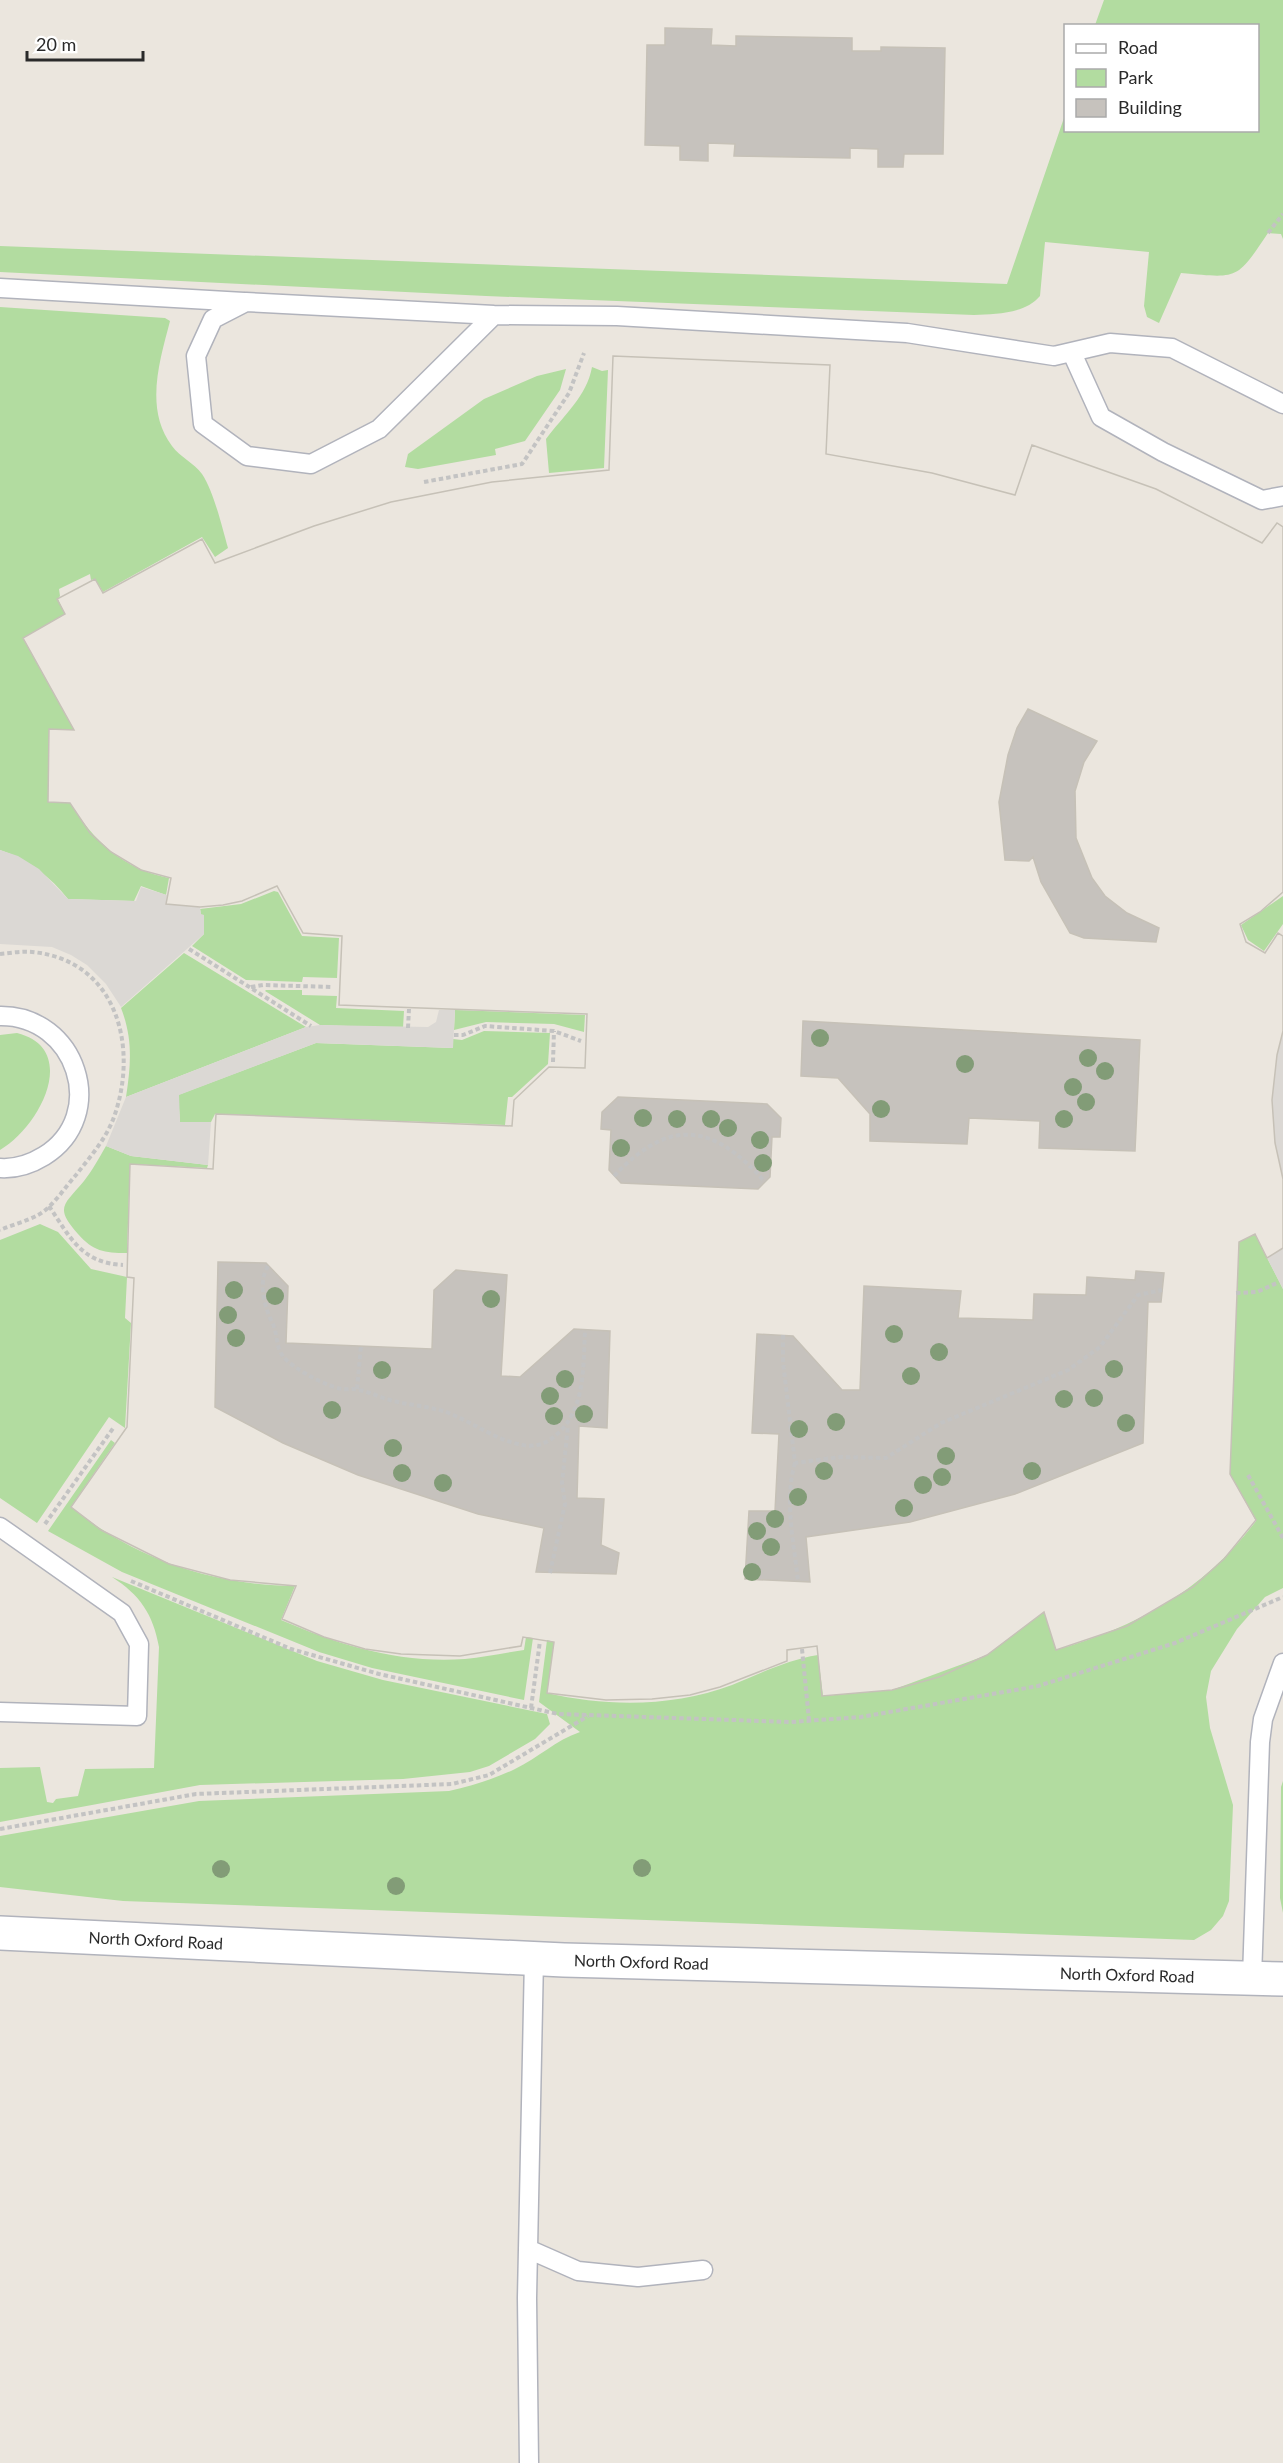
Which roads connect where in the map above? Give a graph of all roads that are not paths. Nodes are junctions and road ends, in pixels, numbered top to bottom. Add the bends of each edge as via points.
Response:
1 (0, 288) edge
2 (246, 302) junction
3 (494, 315) junction
4 (1072, 352) junction
5 (1283, 404) edge
6 (1283, 496) edge
7 (0, 1016) edge
8 (0, 1168) edge
9 (0, 1527) edge
10 (1283, 1663) edge
11 (0, 1712) edge
12 (0, 1932) edge
13 (534, 1958) junction
14 (1268, 1978) edge
15 (528, 2249) junction
16 (703, 2270) dead end
17 (529, 2463) edge

1 - 2 lane
2 - 3 lane
2 - 3 lane via 213,319 196,356 203,424 247,456 312,464 379,429
3 - 4 lane via 617,316 907,333 1054,357
4 - 5 lane via 1110,343 1172,348
4 - 6 lane via 1101,417 1262,500
7 - 8 lane via 39,1024 58,1039 72,1060 79,1084 78,1108 69,1132 32,1163
9 - 11 lane via 122,1613 139,1644 137,1716
10 - 14 lane via 1263,1719 1260,1742
12 - 13 street, North Oxford Road
13 - 14 street, North Oxford Road
13 - 15 lane
15 - 16 lane via 578,2271 638,2277
15 - 17 lane

